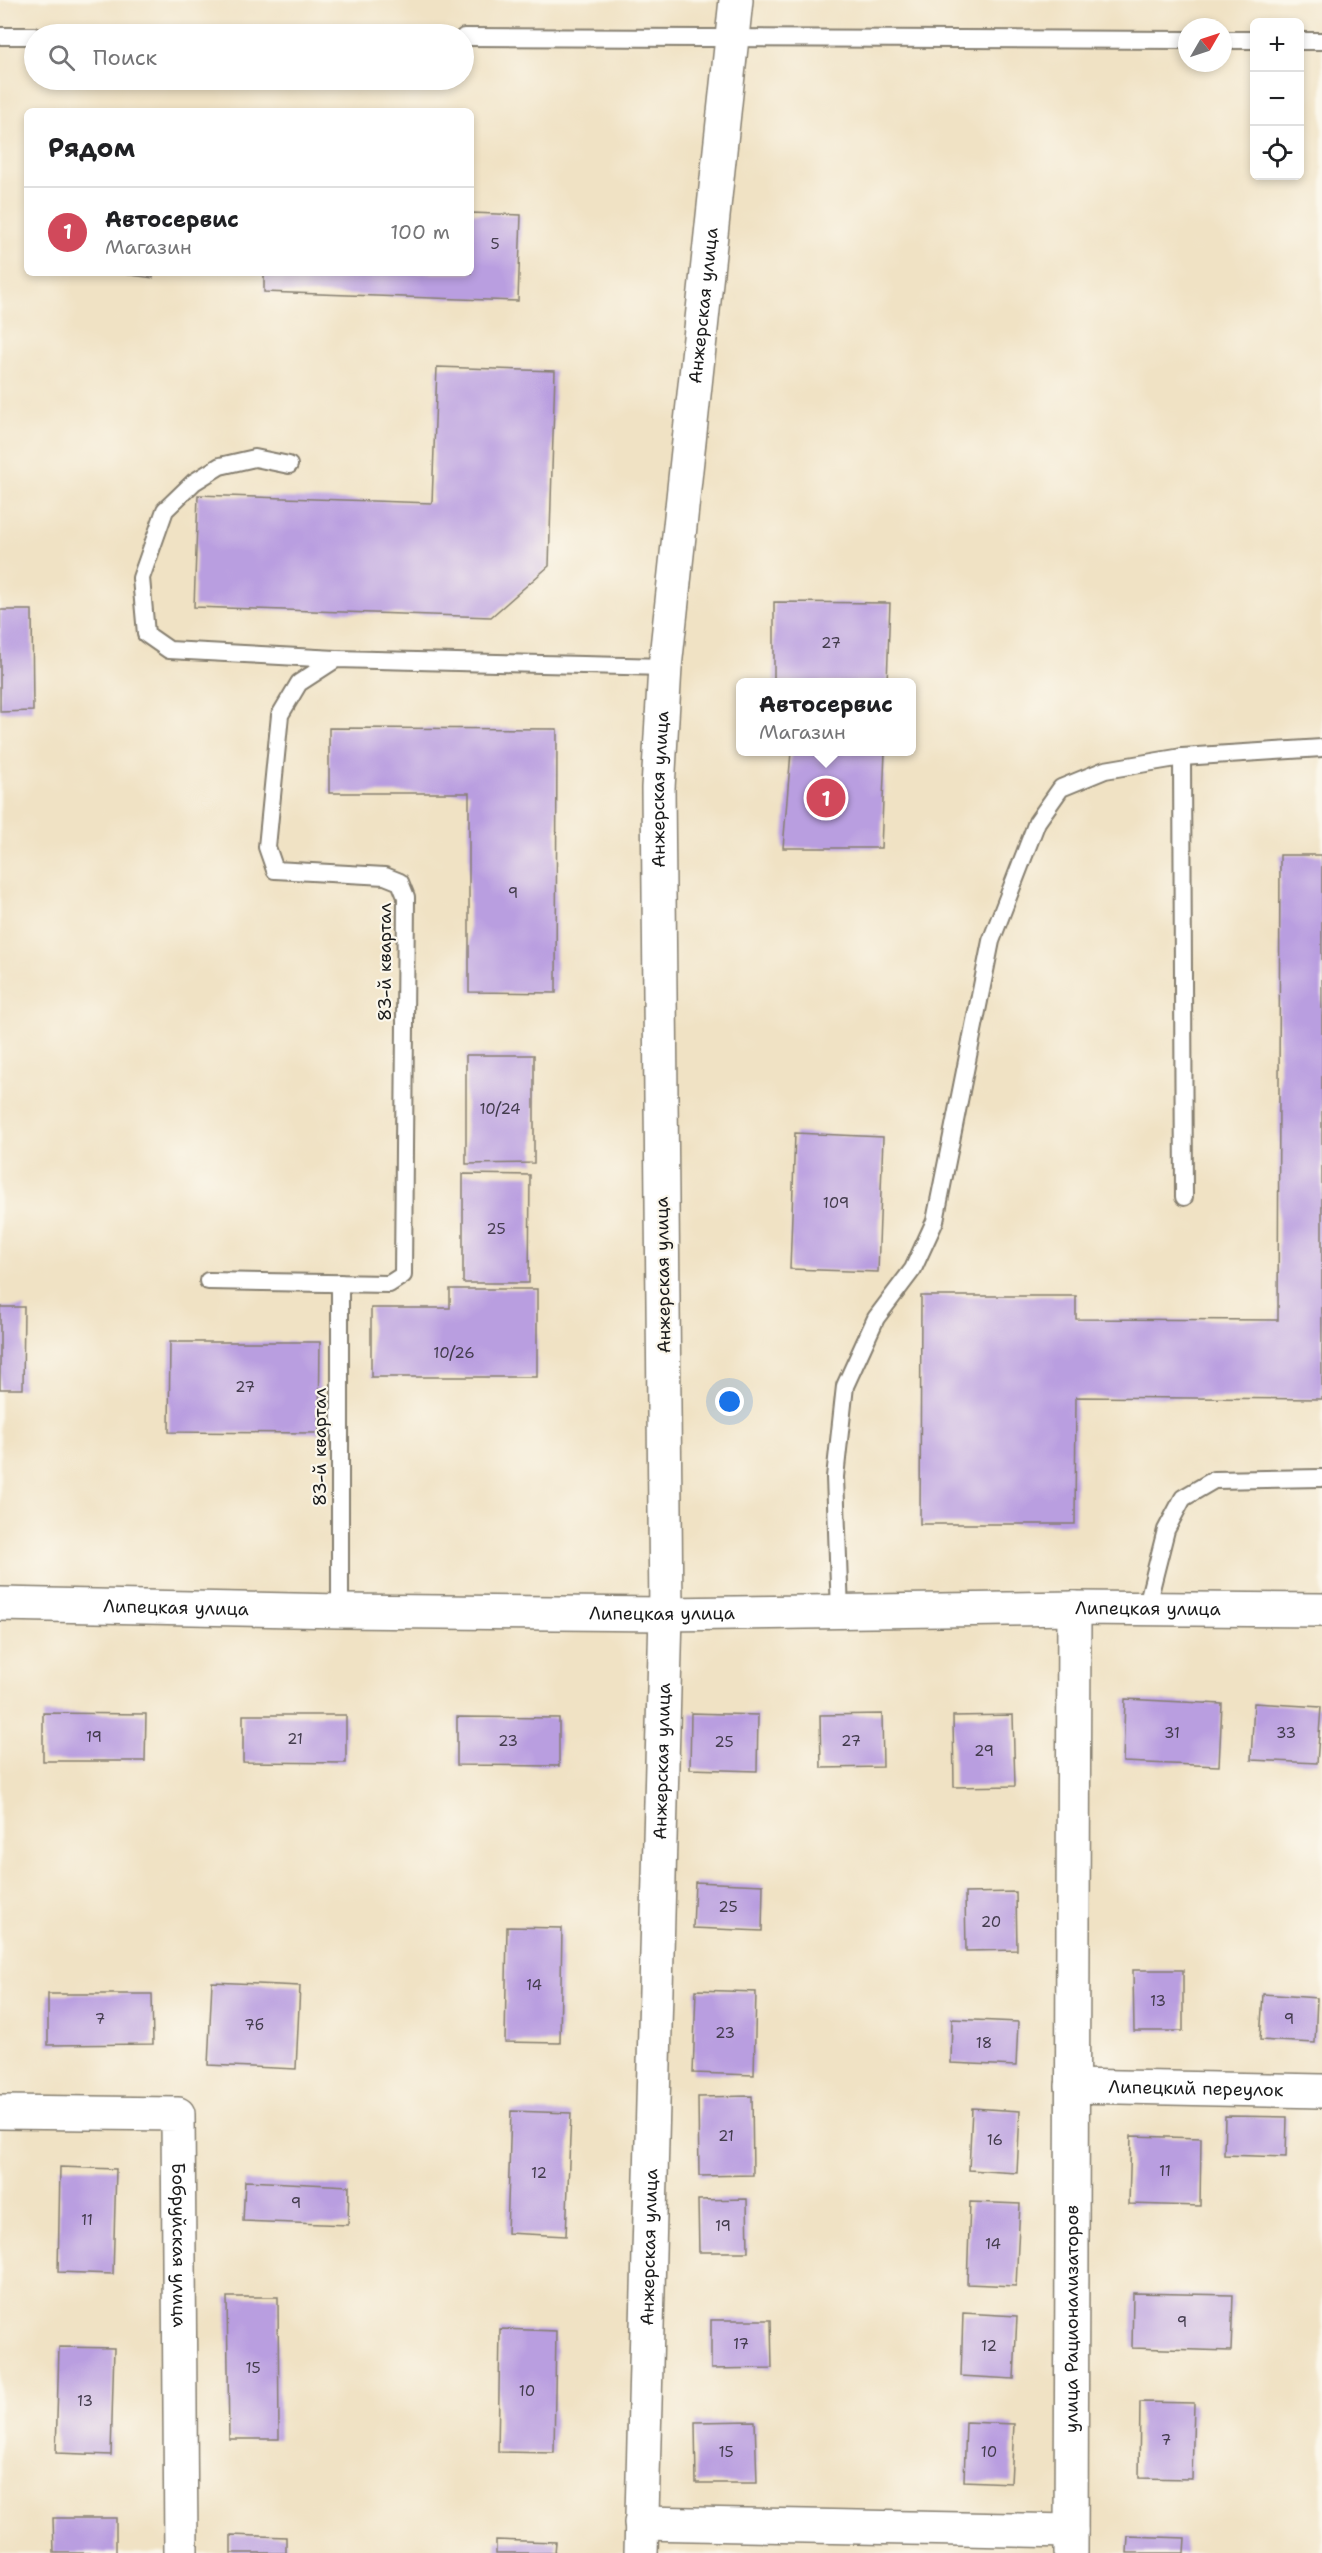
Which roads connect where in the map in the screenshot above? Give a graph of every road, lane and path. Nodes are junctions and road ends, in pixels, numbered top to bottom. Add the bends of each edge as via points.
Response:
1 (736, 0) edge
2 (0, 36) edge
3 (24, 36) edge
4 (474, 37) edge
5 (731, 38) junction
6 (1178, 40) edge
7 (1232, 40) edge
8 (1250, 40) edge
9 (1304, 41) edge
10 (1322, 41) edge
11 (289, 465) dead end
12 (336, 659) junction
13 (665, 667) junction
14 (1322, 748) edge
15 (1182, 757) junction
16 (1184, 1197) dead end
17 (207, 1281) dead end
18 (340, 1283) junction
19 (1322, 1478) edge
20 (0, 1604) edge
21 (1074, 1608) junction
22 (1146, 1609) junction
23 (1322, 1610) edge
24 (340, 1611) junction
25 (840, 1612) junction
26 (666, 1614) junction
27 (1072, 2086) junction
28 (1322, 2091) edge
29 (0, 2112) edge
30 (641, 2538) edge
31 (1071, 2542) edge
32 (181, 2553) edge

1 - 5 street, Анжерская улица
2 - 3 lane
4 - 5 lane
5 - 6 lane
5 - 13 street, Анжерская улица
7 - 8 lane
9 - 10 lane
11 - 12 lane via 255,458 220,466 194,482 165,510 141,578 146,634 169,650
12 - 13 lane
12 - 18 lane, 83-й квартал via 299,683 280,715 267,847 275,870 385,876 400,882 406,897 403,1275 389,1284
13 - 26 street, Анжерская улица via 658,788
14 - 15 lane
15 - 16 lane
15 - 25 lane via 1105,770 1061,788 1037,822 991,941 935,1221 913,1269 876,1318 845,1386 835,1477
17 - 18 lane, 83-й квартал
18 - 24 lane, 83-й квартал
19 - 22 lane via 1214,1480 1183,1498 1166,1530
20 - 24 street, Липецкая улица
21 - 22 street, Липецкая улица
21 - 25 street, Липецкая улица
21 - 27 street, улица Рационализаторов
22 - 23 street, Липецкая улица
24 - 26 street, Липецкая улица
25 - 26 street, Липецкая улица
26 - 30 street, Анжерская улица
27 - 28 street, Липецкий переулок
27 - 31 street, улица Рационализаторов
29 - 32 street, Бобруйская улица via 178,2114
30 - 31 street

